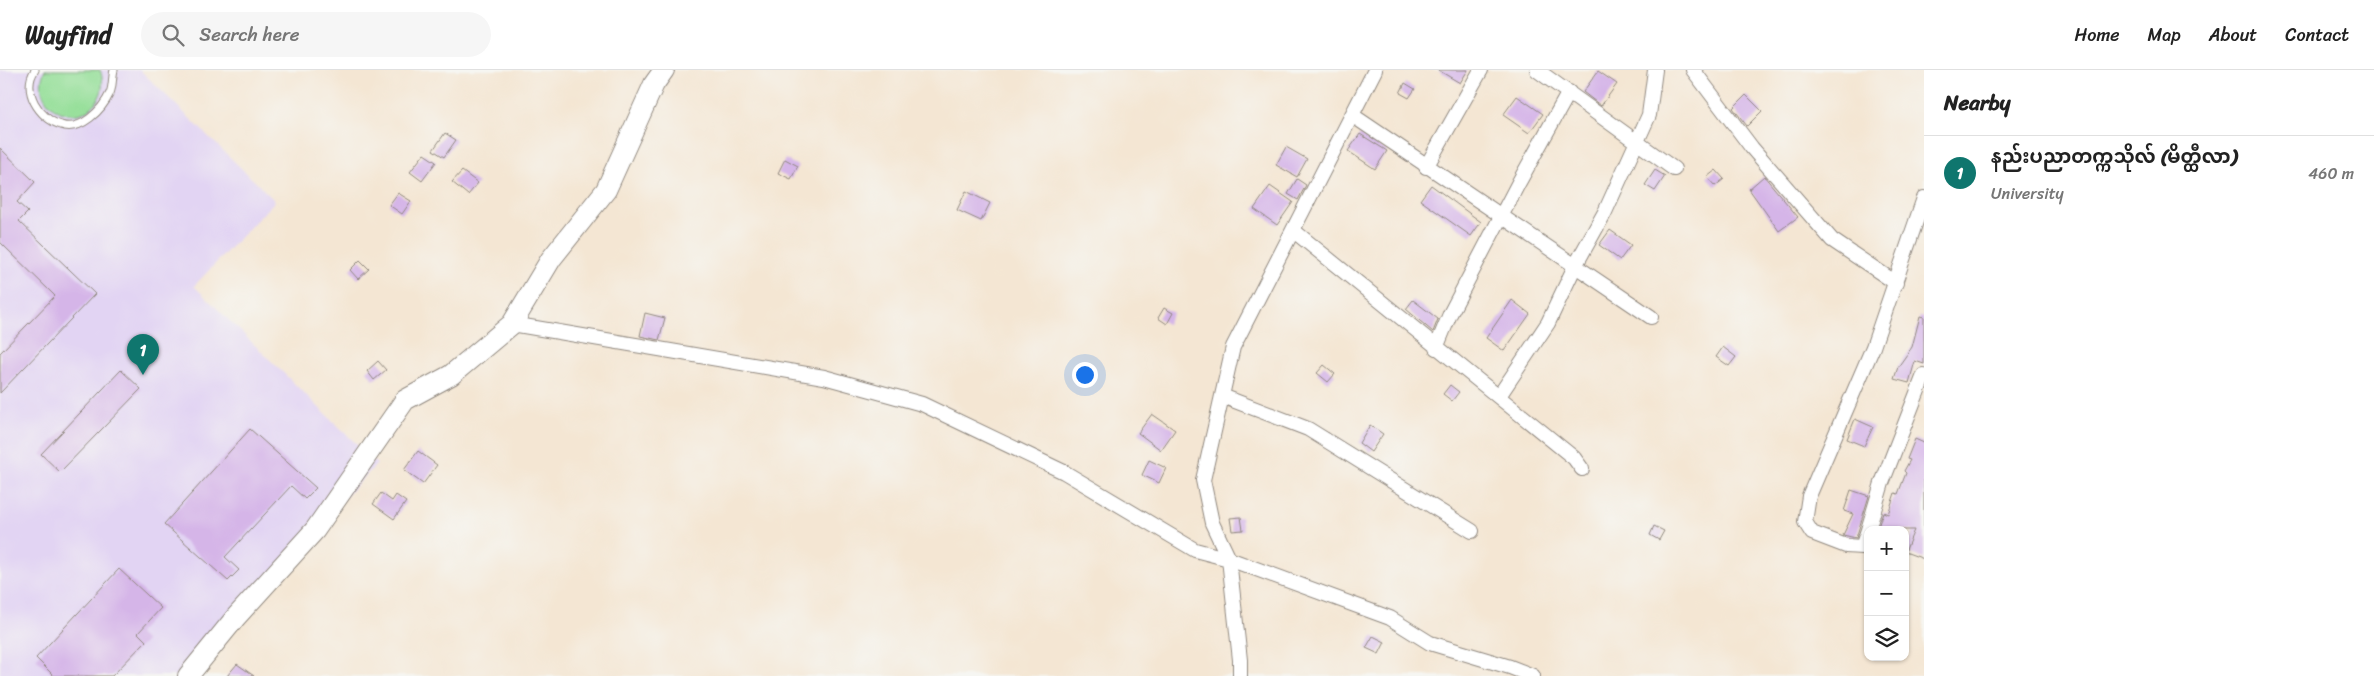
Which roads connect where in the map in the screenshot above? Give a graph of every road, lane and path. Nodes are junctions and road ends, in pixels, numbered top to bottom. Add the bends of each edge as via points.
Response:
1 (35, 70) edge
2 (114, 70) edge
3 (664, 70) edge
4 (1375, 70) edge
5 (1481, 70) edge
6 (1538, 70) edge
7 (1655, 70) edge
8 (1693, 70) edge
9 (1569, 92) junction
10 (1352, 115) junction
11 (1637, 142) junction
12 (1426, 167) junction
13 (1674, 170) dead end
14 (1924, 198) edge
15 (1502, 217) junction
16 (1294, 231) junction
17 (1575, 266) junction
18 (1896, 283) junction
19 (1651, 317) dead end
20 (512, 324) junction
21 (1436, 348) junction
22 (1924, 375) edge
23 (1222, 396) junction
24 (1499, 396) junction
25 (1582, 469) dead end
26 (1869, 526) edge
27 (1472, 531) dead end
28 (1864, 541) edge
29 (1229, 559) junction
30 (188, 676) edge
31 (1240, 676) edge
32 (1533, 676) edge

1 - 2 lane via 31,76 30,96 42,113 61,126 81,124 100,110 110,92
3 - 20 street via 654,84 606,190 551,259
4 - 10 street
5 - 12 street
6 - 9 street
7 - 11 street via 1649,115
8 - 18 street via 1752,148 1832,240
9 - 11 street
9 - 15 street
10 - 12 street
10 - 16 street
11 - 13 street
11 - 17 street via 1605,212
12 - 15 street
14 - 18 street
15 - 17 street
15 - 21 street via 1450,314
16 - 21 street
16 - 23 street via 1233,347
17 - 19 street
17 - 24 street via 1548,323
18 - 28 street via 1873,347 1809,496 1805,522 1812,533 1854,546 1862,547
20 - 29 street via 824,377 922,404 1064,472 1195,550
20 - 30 street via 451,375 405,400 315,530 236,617
21 - 24 street
22 - 26 street via 1882,483
23 - 27 street via 1308,430
23 - 29 street via 1204,480 1212,523
24 - 25 street via 1574,458
29 - 31 street
29 - 32 street via 1390,618 1430,643

